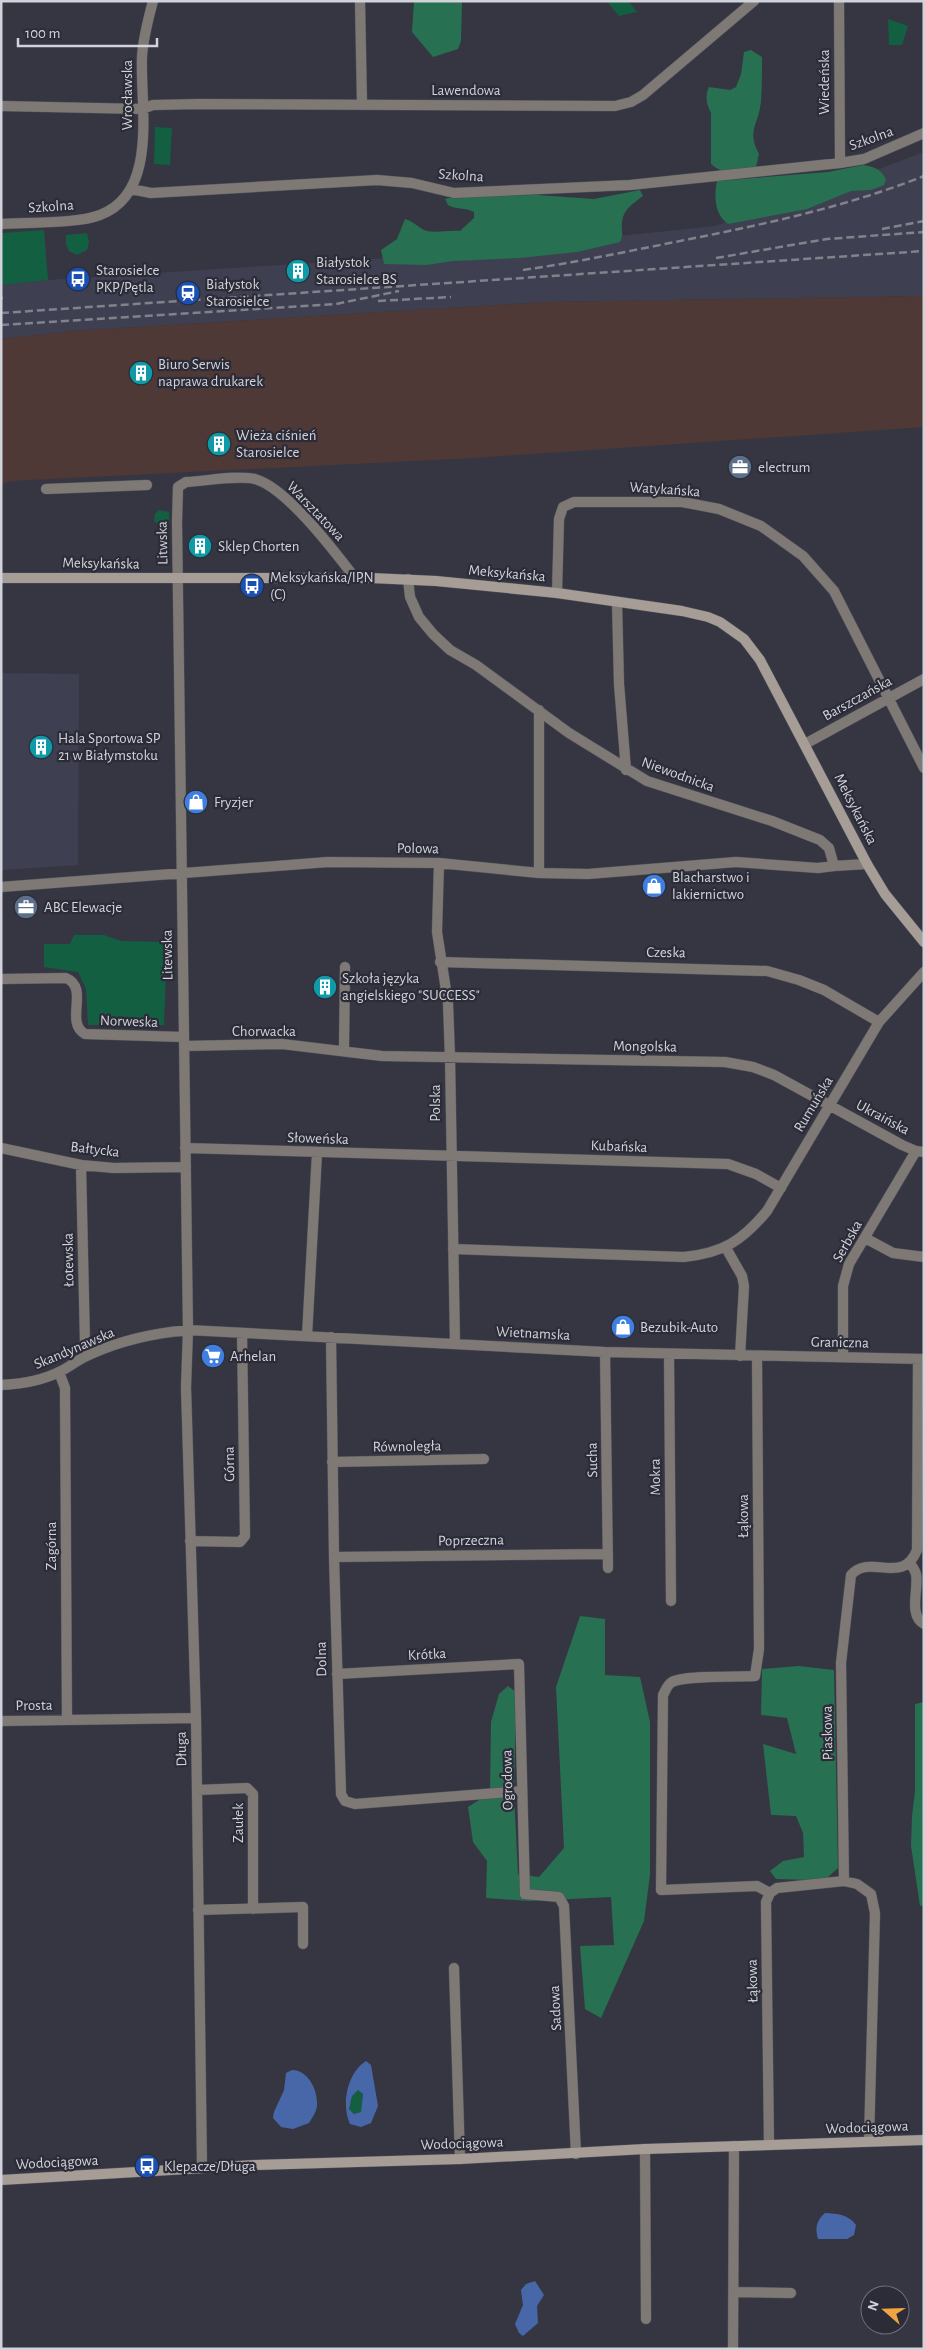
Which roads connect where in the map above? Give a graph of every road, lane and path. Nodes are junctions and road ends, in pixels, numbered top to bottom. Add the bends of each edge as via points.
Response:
1 (153, 1) edge
2 (360, 1) edge
3 (754, 1) edge
4 (839, 1) edge
5 (362, 104) junction
6 (1, 106) edge
7 (142, 109) junction
8 (924, 133) edge
9 (840, 163) junction
10 (131, 189) junction
11 (1, 224) edge
12 (148, 485) dead end
13 (46, 489) dead end
14 (176, 507) joint
15 (1, 578) edge
16 (355, 578) junction
17 (178, 579) junction
18 (408, 579) junction
19 (557, 593) junction
20 (617, 602) junction
21 (924, 679) edge
22 (888, 700) junction
23 (539, 710) junction
24 (805, 744) junction
25 (924, 768) edge
26 (626, 770) junction
27 (439, 863) junction
28 (867, 864) junction
29 (834, 866) junction
30 (539, 873) junction
31 (180, 874) junction
32 (1, 887) edge
33 (924, 942) edge
34 (440, 962) junction
35 (345, 967) dead end
36 (924, 972) edge
37 (1, 980) edge
38 (879, 1022) junction
39 (184, 1042) junction
40 (344, 1050) junction
41 (450, 1057) junction
42 (829, 1106) junction
43 (1, 1148) edge
44 (185, 1148) junction
45 (920, 1151) edge
46 (317, 1153) junction
47 (450, 1157) junction
48 (81, 1165) junction
49 (186, 1167) junction
50 (781, 1188) junction
51 (865, 1238) junction
52 (726, 1248) junction
53 (453, 1249) junction
54 (924, 1257) edge
55 (188, 1330) junction
56 (242, 1333) junction
57 (307, 1336) junction
58 (331, 1338) junction
59 (455, 1344) junction
60 (605, 1352) junction
61 (90, 1354) junction
62 (669, 1354) junction
63 (740, 1356) junction
64 (757, 1356) junction
65 (843, 1356) junction
66 (921, 1359) edge
67 (59, 1372) junction
68 (1, 1385) edge
69 (920, 1447) edge
70 (484, 1459) dead end
71 (332, 1462) junction
72 (921, 1531) edge
73 (190, 1541) junction
74 (608, 1554) junction
75 (334, 1558) junction
76 (910, 1563) junction
77 (608, 1568) dead end
78 (671, 1600) dead end
79 (924, 1624) edge
80 (520, 1664) joint
81 (337, 1674) junction
82 (196, 1718) junction
83 (67, 1720) junction
84 (1, 1721) edge
85 (197, 1790) junction
86 (522, 1791) junction
87 (844, 1881) junction
88 (770, 1893) junction
89 (525, 1894) joint
90 (253, 1909) junction
91 (198, 1910) junction
92 (303, 1944) dead end
93 (454, 1968) dead end
94 (924, 2140) edge
95 (868, 2141) junction
96 (734, 2146) junction
97 (769, 2146) junction
98 (645, 2149) junction
99 (576, 2154) junction
100 (460, 2159) junction
101 (202, 2168) junction
102 (1, 2180) edge
103 (734, 2292) junction
104 (791, 2293) dead end
105 (646, 2319) dead end
106 (733, 2349) edge

1 - 7 street, Wrocławska via 143,43
2 - 5 street
3 - 5 street, Lawendowa via 631,102 615,106
4 - 9 street, Wiedeńska
5 - 7 street, Lawendowa via 152,105
6 - 7 street, Lawendowa
7 - 10 street, Wrocławska via 141,166
8 - 9 street, Szkolna via 864,159
9 - 10 street, Szkolna via 590,188 474,193 454,193 412,183 377,180 151,193
10 - 11 street, Szkolna via 101,215
12 - 13 street
14 - 16 street, Warsztatowa via 178,487 186,482 246,478 263,482 293,506
14 - 17 street, Litwska
15 - 17 street, Meksykańska
16 - 17 street, Meksykańska
16 - 18 street, Meksykańska
17 - 31 street, Litewska
18 - 19 street, Meksykańska
18 - 23 street, Niewodnicka via 410,597 433,634 450,650 476,664
19 - 20 street, Meksykańska
19 - 22 street, Watykańska via 559,519 563,507 574,502 612,501 682,502 719,509 761,526 803,556 819,572 834,592
20 - 24 street, Meksykańska via 688,612 732,630 753,649
20 - 26 street
21 - 22 street, Barszczańska
22 - 24 street, Barszczańska
22 - 25 street, Watykańska
23 - 26 street, Niewodnicka
23 - 30 street
24 - 28 street, Meksykańska
26 - 29 street, Niewodnicka via 647,781 820,840 829,848
27 - 30 street, Polowa
27 - 31 street, Polowa via 328,862
27 - 34 street, Polska via 437,932
28 - 29 street
28 - 33 street via 885,894
29 - 30 street, Polowa via 818,868 736,862 588,874
31 - 32 street, Polowa
31 - 39 street, Litewska
34 - 38 street, Czeska via 767,971 824,990
34 - 41 street, Polska via 448,1003
35 - 40 street
36 - 38 street, Rumuńska
37 - 39 street, Norweska via 66,978 74,981 77,987 76,1024 85,1034
38 - 42 street, Rumuńska
39 - 40 street, Chorwacka via 282,1044
39 - 44 street, Litewska
40 - 41 street, Chorwacka via 382,1056
41 - 42 street, Mongolska via 725,1062 774,1075
41 - 47 street, Polska
42 - 45 street, Ukraińska
42 - 50 street, Rumuńska
43 - 48 street, Bałtycka
44 - 46 street, Słoweńska
44 - 49 street, Litewska
45 - 51 street, Serbska
46 - 47 street, Słoweńska
46 - 57 street
47 - 50 street, Kubańska via 728,1164 750,1171
47 - 53 street, Polska
48 - 49 street, Bałtycka
48 - 61 street, Łotewska via 85,1344
49 - 55 street, Litewska
50 - 52 street, Rumuńska via 755,1225
51 - 54 street via 893,1253
51 - 65 street, Serbska via 850,1264 843,1286
52 - 53 street, Rumuńska via 684,1257
52 - 63 street via 744,1286
53 - 59 street, Polska
55 - 56 street, Wietnamska
55 - 61 street, Skandynawska via 161,1332
55 - 73 street, Długa via 186,1387
56 - 57 street, Wietnamska
56 - 73 street, Górna via 245,1536 240,1542
57 - 58 street, Wietnamska
58 - 59 street, Wietnamska
58 - 71 street, Dolna
59 - 60 street, Wietnamska
60 - 62 street, Wietnamska
60 - 74 street, Sucha
61 - 67 street, Skandynawska
62 - 63 street, Wietnamska
62 - 78 street, Mokra
63 - 64 street, Wietnamska
64 - 65 street, Graniczna
64 - 88 street, Łąkowa via 759,1649 755,1676 684,1679 667,1686 664,1695 661,1890 756,1886
65 - 66 street, Graniczna
66 - 69 street
67 - 68 street, Skandynawska via 35,1381
67 - 83 street, Zagórna via 65,1388
69 - 72 street
70 - 71 street, Równoległa
71 - 75 street, Dolna
72 - 76 street
73 - 82 street, Długa
74 - 75 street, Poprzeczna
74 - 77 street, Sucha
75 - 81 street, Dolna
76 - 79 street via 916,1573 917,1617
76 - 87 street, Piaskowa via 897,1568 856,1569 849,1584 841,1663
80 - 81 street, Krótka
80 - 86 street, Ogrodowa
81 - 86 street, Dolna via 341,1794 345,1801 355,1804
82 - 83 street, Prosta
82 - 85 street, Długa
83 - 84 street, Prosta
85 - 90 street, Zaułek via 247,1788 253,1794
85 - 91 street, Długa
86 - 89 street, Ogrodowa
87 - 88 street via 777,1888
87 - 95 street via 857,1884 871,1894 875,1913
88 - 97 street, Łąkowa via 766,1902
89 - 99 street, Sadowa via 559,1897 564,1906
90 - 91 street
90 - 92 street via 303,1907
91 - 101 street, Długa
93 - 100 street
94 - 95 street, Wodociągowa
95 - 97 street, Wodociągowa
96 - 97 street, Wodociągowa
96 - 98 street, Wodociągowa
96 - 103 street
98 - 99 street, Wodociągowa
98 - 105 street
99 - 100 street, Wodociągowa
100 - 101 street, Wodociągowa
101 - 102 street, Wodociągowa
103 - 104 street
103 - 106 street

